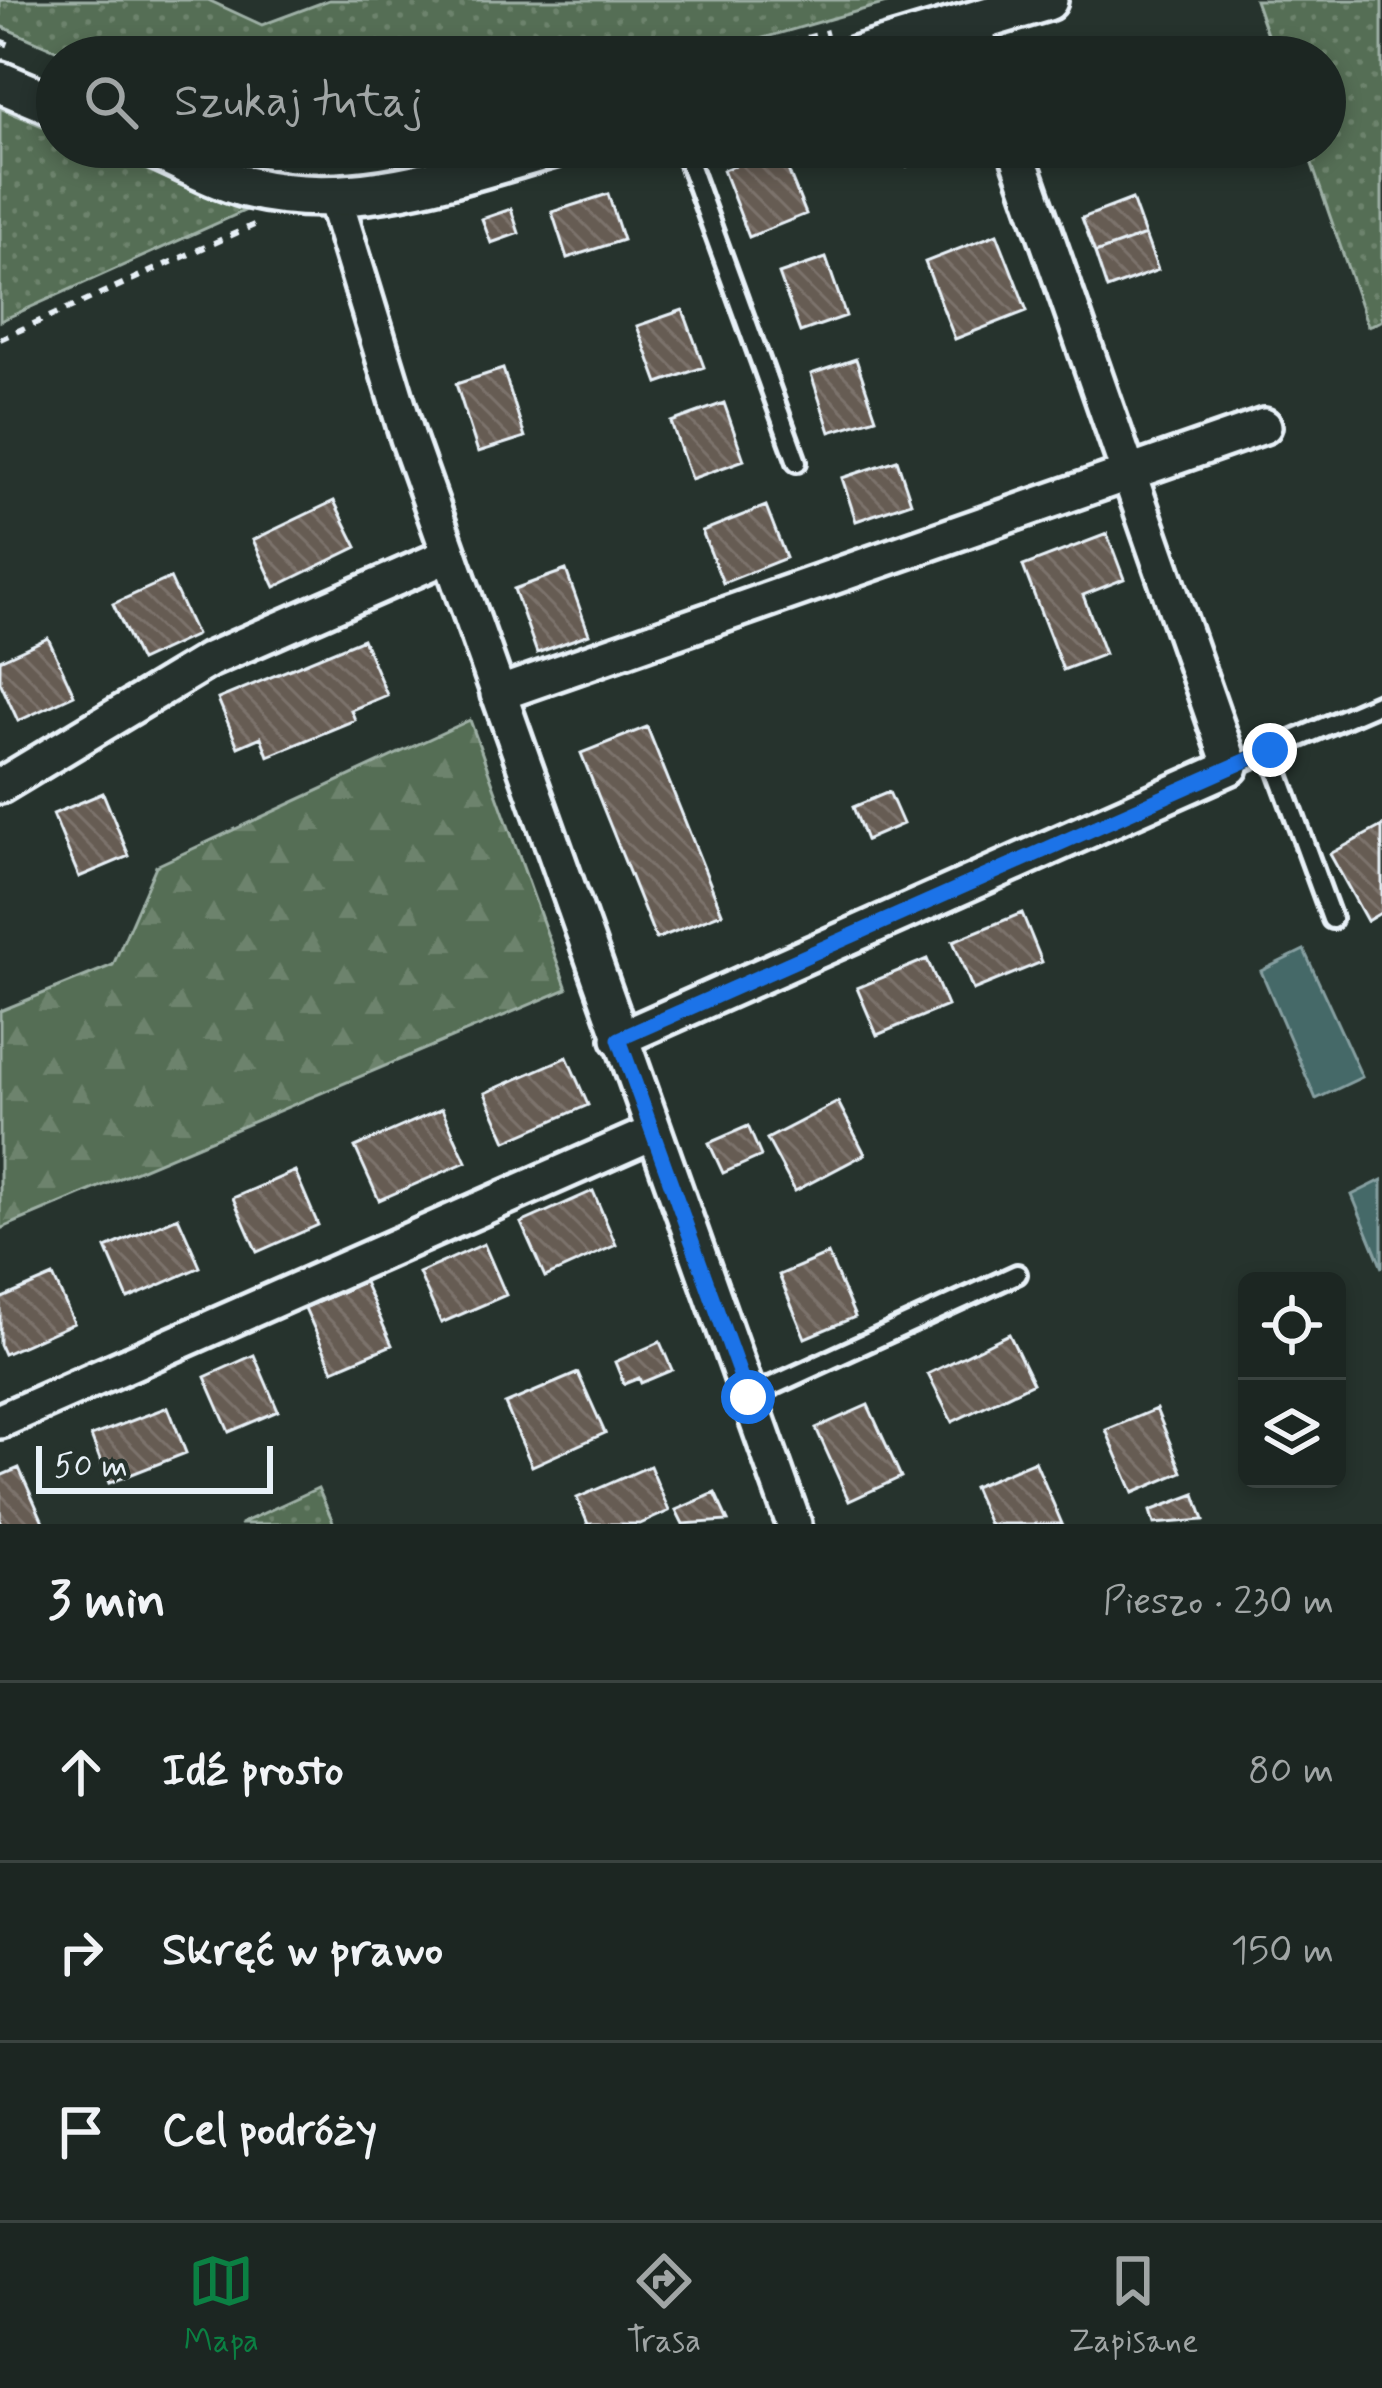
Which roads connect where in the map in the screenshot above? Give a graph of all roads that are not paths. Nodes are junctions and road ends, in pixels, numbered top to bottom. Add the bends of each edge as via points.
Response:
1 (1047, 0) edge
2 (983, 36) edge
3 (0, 82) edge
4 (36, 97) edge
5 (201, 168) edge
6 (481, 168) edge
7 (691, 168) edge
8 (1022, 168) edge
9 (334, 196) junction
10 (1264, 426) dead end
11 (797, 462) dead end
12 (1129, 472) junction
13 (449, 555) junction
14 (498, 694) junction
15 (1382, 702) edge
16 (1270, 750) junction
17 (1232, 767) junction
18 (0, 786) edge
19 (1332, 919) dead end
20 (619, 1039) junction
21 (652, 1133) junction
22 (1017, 1274) dead end
23 (748, 1397) junction
24 (0, 1421) edge
25 (794, 1524) edge

1 - 2 street
3 - 4 street
5 - 9 street via 245,187
6 - 9 street via 408,189
7 - 11 lane
8 - 12 street
9 - 13 street
10 - 12 street
12 - 14 street
12 - 17 street
13 - 14 street
13 - 18 street via 209,660
14 - 20 street
15 - 16 lane
16 - 17 lane
16 - 19 lane
17 - 20 street
20 - 21 street
21 - 23 street
21 - 24 street
22 - 23 lane
23 - 25 street

